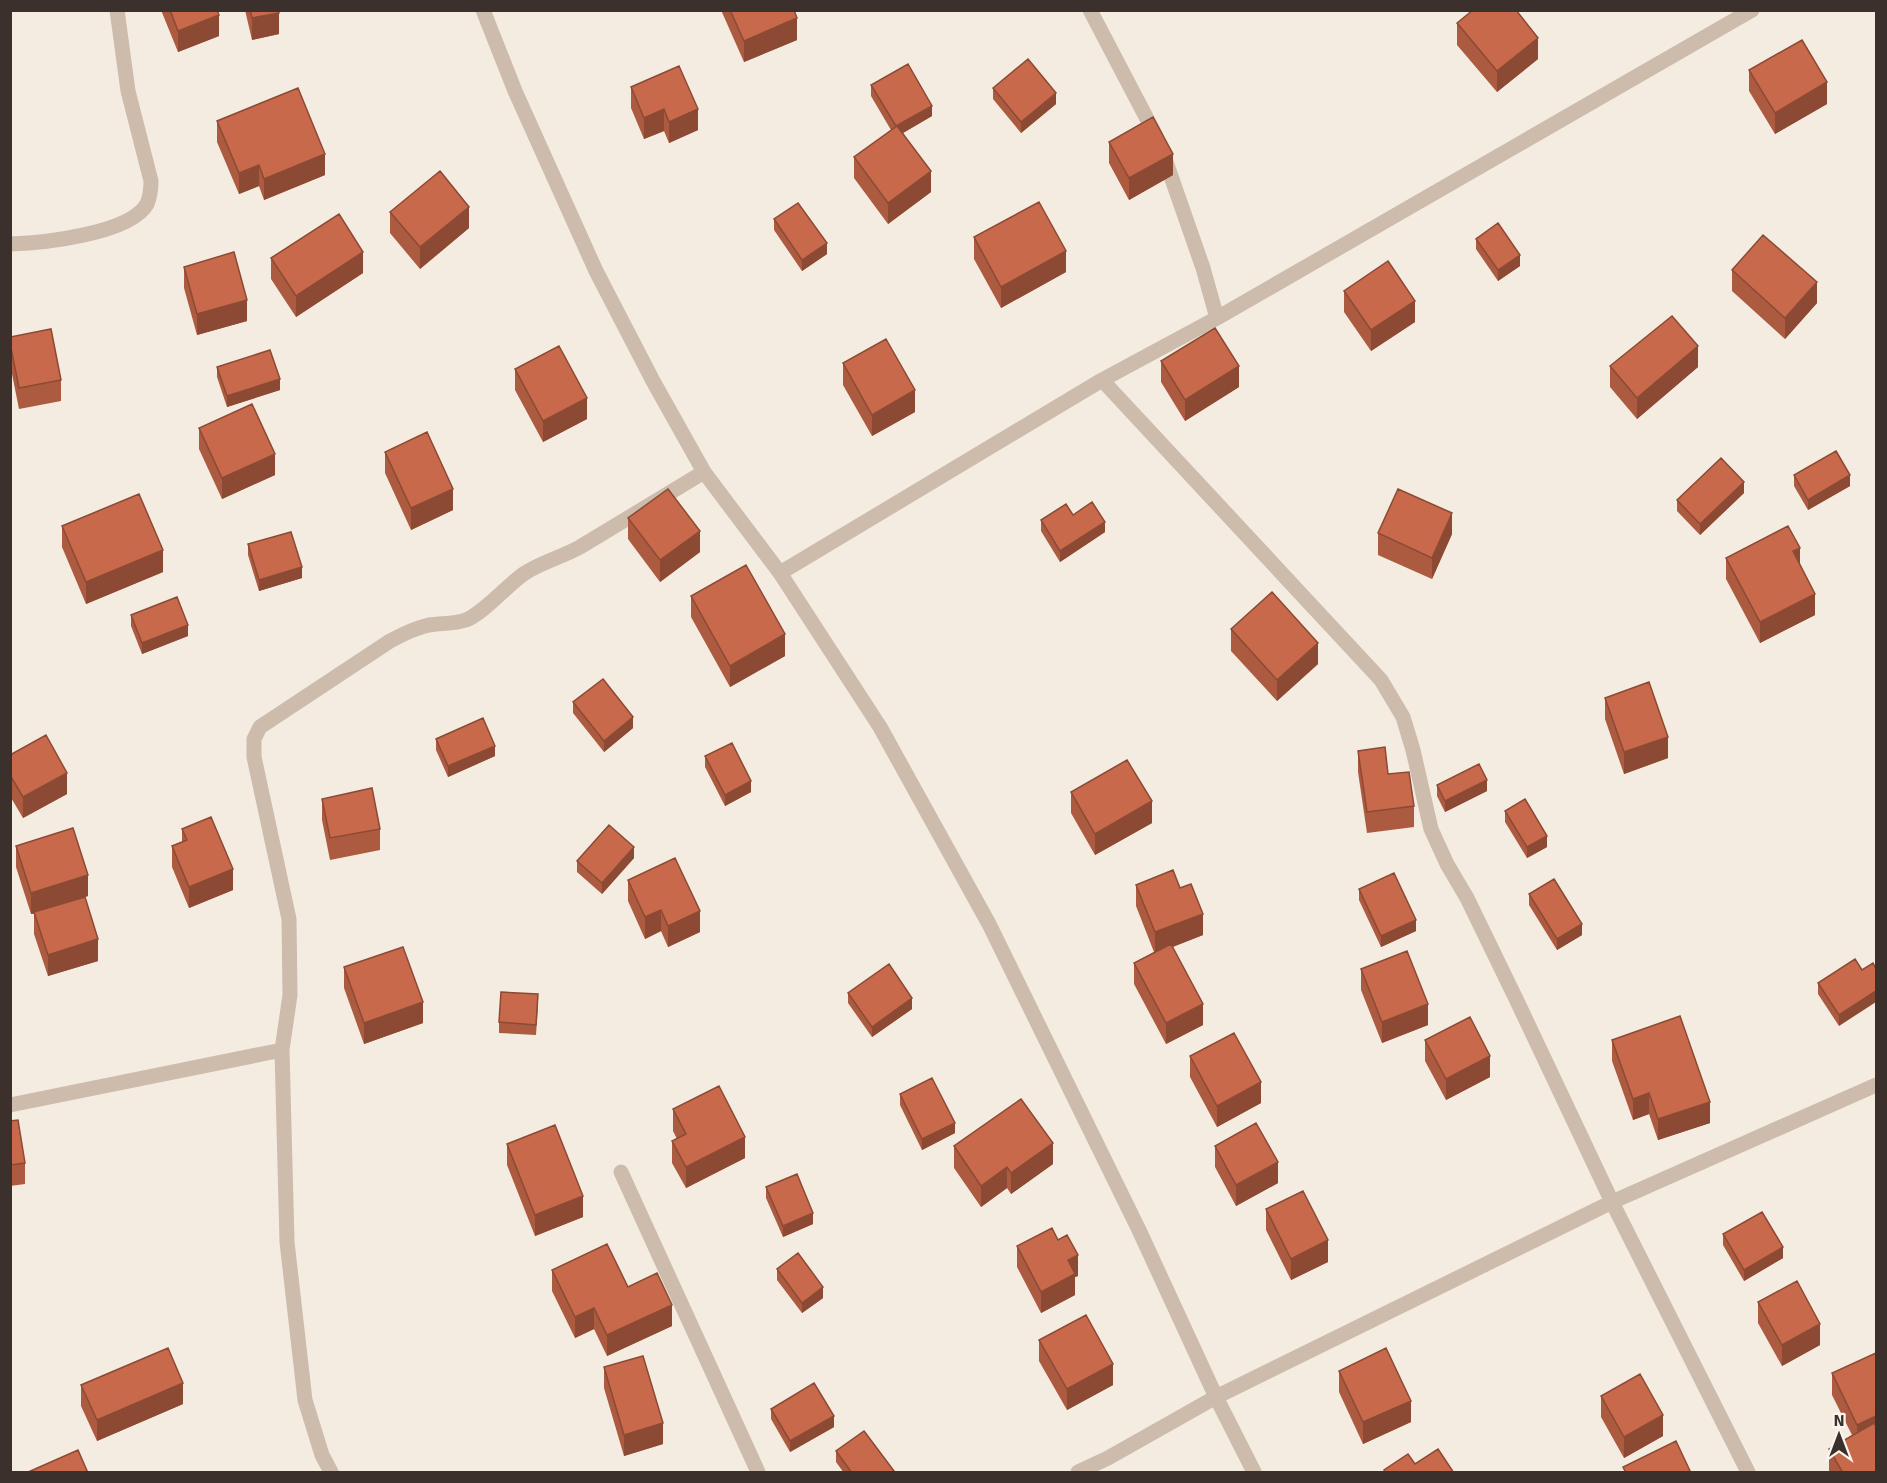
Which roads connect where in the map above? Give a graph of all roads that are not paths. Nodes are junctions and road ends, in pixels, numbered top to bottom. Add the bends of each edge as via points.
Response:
1 (117, 10) edge
2 (483, 10) edge
3 (1090, 10) edge
4 (1752, 10) edge
5 (10, 244) edge
6 (1217, 318) junction
7 (1102, 380) junction
8 (705, 472) junction
9 (780, 573) junction
10 (282, 1050) junction
11 (1876, 1085) edge
12 (10, 1105) edge
13 (621, 1172) dead end
14 (1612, 1202) junction
15 (1216, 1397) junction
16 (331, 1473) edge
17 (759, 1473) edge
18 (1077, 1473) edge
19 (1254, 1473) edge
20 (1748, 1473) edge

1 - 5 street via 128,91 151,181 146,205 126,222 102,231
2 - 8 street via 596,271
3 - 6 street via 1152,126 1173,178
4 - 6 street
6 - 7 street
7 - 9 street
7 - 14 street via 1381,680 1403,717 1431,829 1518,1001
8 - 9 street
8 - 10 street via 580,547 524,574 468,619 430,625 390,641 260,727 254,740 254,756 289,919 290,996
9 - 15 street via 880,727 988,924
10 - 12 street
10 - 16 street via 287,1242 305,1400
11 - 14 street
13 - 17 street
14 - 15 street
14 - 20 street
15 - 18 street
15 - 19 street

